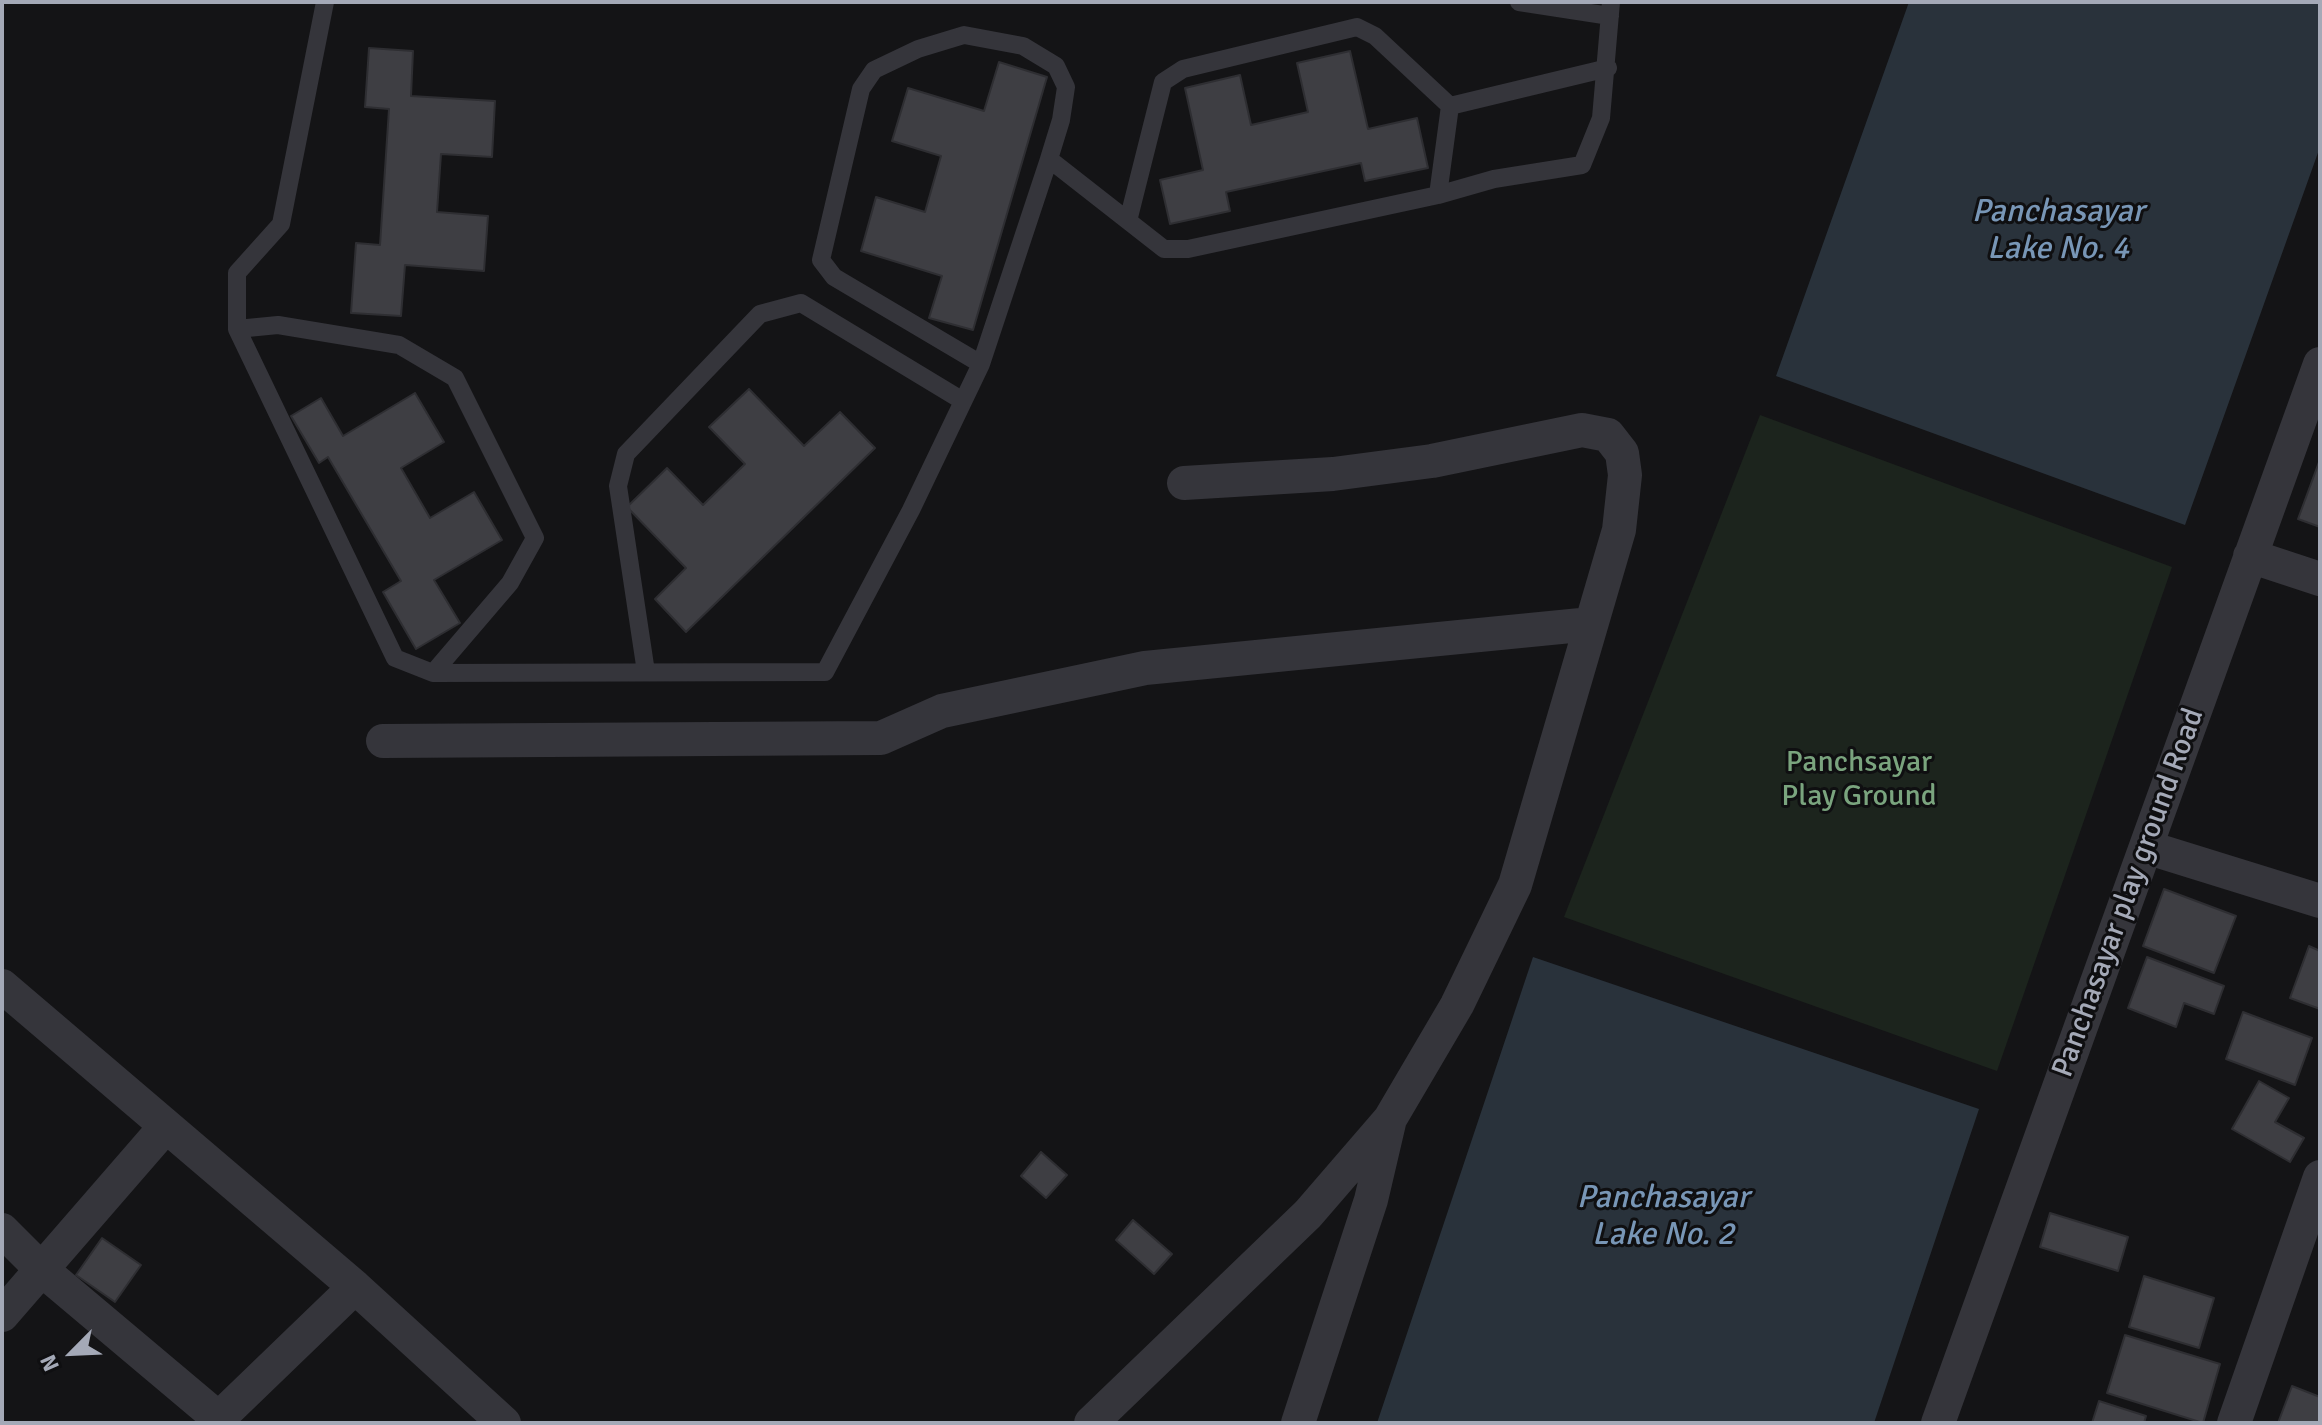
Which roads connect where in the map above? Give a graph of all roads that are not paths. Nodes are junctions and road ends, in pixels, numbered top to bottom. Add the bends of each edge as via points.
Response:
1 (325, 2) edge
2 (1519, 2) edge
3 (1611, 9) edge
4 (1608, 68) junction
5 (1450, 106) junction
6 (1049, 159) junction
7 (1438, 195) junction
8 (1128, 221) junction
9 (237, 329) junction
10 (981, 364) junction
11 (2320, 364) edge
12 (963, 401) junction
13 (1184, 483) dead end
14 (2250, 556) junction
15 (2320, 579) edge
16 (1591, 624) junction
17 (646, 672) junction
18 (433, 673) junction
19 (383, 741) dead end
20 (2146, 847) junction
21 (2320, 901) edge
22 (2, 986) edge
23 (1390, 1119) junction
24 (166, 1126) junction
25 (2320, 1177) edge
26 (2314, 1214) edge
27 (2, 1230) edge
28 (41, 1269) junction
29 (355, 1287) junction
30 (2, 1315) edge
31 (219, 1421) edge
32 (504, 1423) edge
33 (1091, 1423) edge
34 (1298, 1423) edge
35 (1938, 1423) edge
36 (2234, 1423) edge

1 - 9 lane via 281,224 237,273
2 - 3 lane
3 - 4 lane
4 - 5 lane
4 - 7 lane via 1601,118 1582,165 1494,179
5 - 7 lane
5 - 8 lane via 1375,36 1357,27 1183,69 1163,82
6 - 8 lane
6 - 10 lane
6 - 10 lane via 1066,87 1056,66 1023,46 964,35 874,70 861,89 821,260 834,277
7 - 8 lane via 1188,249 1164,249
9 - 18 lane via 395,658
9 - 18 lane via 278,325 399,345 455,378 535,538 510,583
10 - 12 lane
11 - 14 street, Panchasayar play ground Road
12 - 17 lane via 825,672
12 - 17 lane via 801,303 760,314 626,454 618,486
13 - 16 street via 1432,461 1582,430 1608,435 1622,453 1625,475 1619,530
14 - 15 street
14 - 20 street, Panchasayar play ground Road
16 - 19 street via 1145,668 942,711 881,738
16 - 23 street via 1515,885 1457,1005
17 - 18 lane
20 - 21 street
20 - 35 street, Panchasayar play ground Road
22 - 24 street
23 - 33 street via 1282,1240
23 - 34 street via 1371,1200
24 - 28 street
24 - 29 street
25 - 26 street
26 - 36 street
27 - 28 street
28 - 30 street
28 - 31 street
29 - 31 street
29 - 32 street

